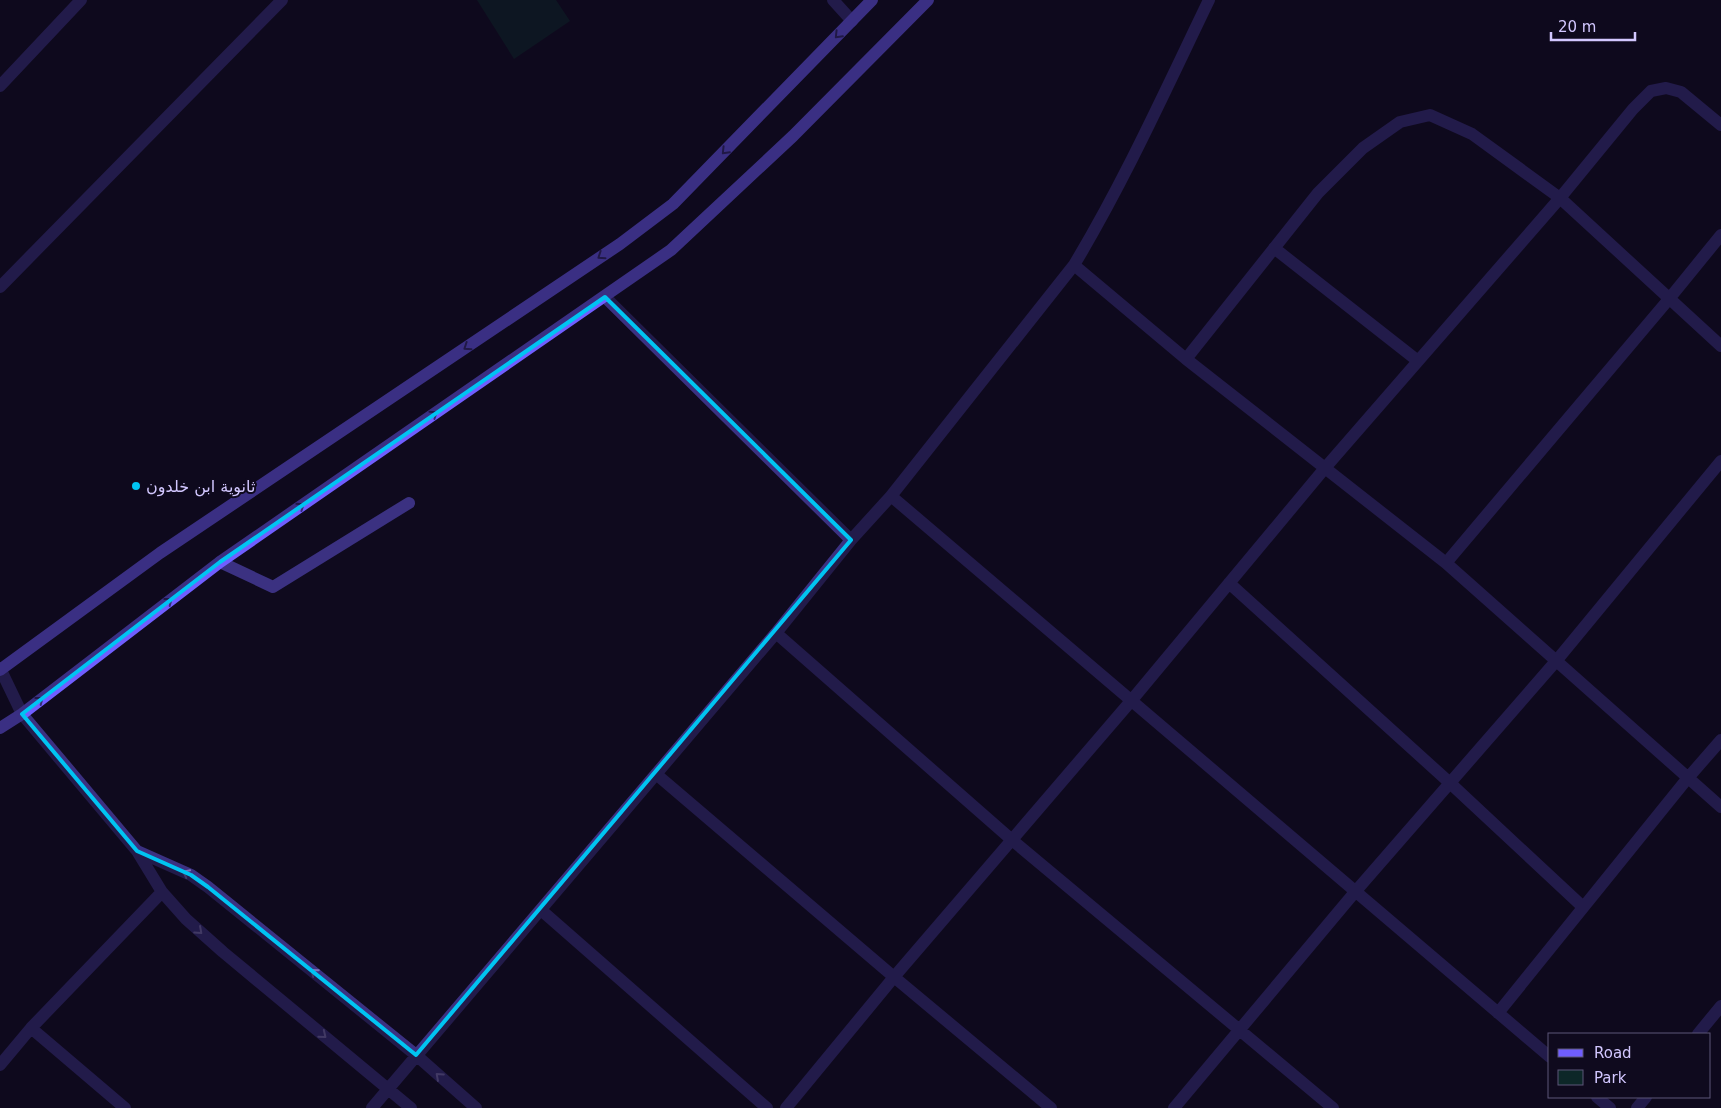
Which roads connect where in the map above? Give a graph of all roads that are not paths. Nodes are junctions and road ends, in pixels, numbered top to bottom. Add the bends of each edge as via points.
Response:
1 (82, 0) edge
2 (282, 0) edge
3 (833, 0) edge
4 (872, 0) edge
5 (928, 0) edge
6 (1209, 0) edge
7 (852, 21) junction
8 (0, 86) edge
9 (1721, 125) edge
10 (1560, 198) junction
11 (1721, 235) edge
12 (1274, 248) junction
13 (1074, 265) junction
14 (0, 287) edge
15 (605, 297) junction
16 (1670, 299) junction
17 (1721, 346) edge
18 (1186, 359) junction
19 (1418, 361) junction
20 (1721, 462) edge
21 (1325, 468) junction
22 (891, 496) junction
23 (408, 503) dead end
24 (851, 540) junction
25 (220, 562) junction
26 (1446, 563) junction
27 (1229, 583) junction
28 (776, 633) junction
29 (1557, 660) junction
30 (0, 670) edge
31 (1131, 701) junction
32 (22, 714) junction
33 (0, 728) edge
34 (1721, 740) edge
35 (656, 774) junction
36 (1687, 779) junction
37 (1450, 783) junction
38 (1721, 807) edge
39 (1012, 840) junction
40 (137, 851) junction
41 (162, 892) junction
42 (1355, 892) junction
43 (1583, 907) junction
44 (541, 910) junction
45 (894, 978) junction
46 (1721, 1006) edge
47 (1498, 1013) junction
48 (31, 1028) junction
49 (1240, 1030) junction
50 (1699, 1033) edge
51 (416, 1055) junction
52 (1548, 1055) edge
53 (0, 1065) edge
54 (389, 1088) junction
55 (1598, 1098) edge
56 (1645, 1098) edge
57 (125, 1108) edge
58 (372, 1108) edge
59 (411, 1108) edge
60 (476, 1108) edge
61 (767, 1108) edge
62 (786, 1108) edge
63 (1051, 1108) edge
64 (1174, 1108) edge
65 (1333, 1108) edge
66 (1610, 1108) edge
67 (1637, 1108) edge

1 - 8 street
2 - 14 street
3 - 7 street
4 - 7 main road
5 - 15 main road via 793,136 671,250
6 - 13 street via 1158,107
7 -> 30 main road via 673,204 160,553
9 - 10 street via 1681,92 1666,88 1651,91
10 - 12 street via 1472,134 1430,115 1400,122 1364,148 1318,193
10 - 16 street
10 - 19 street
11 - 16 street
12 - 18 street
12 - 19 street
13 - 18 street
13 - 22 street
15 - 24 street
25 -> 15 main road
16 - 17 street
16 - 26 street
18 - 21 street
19 - 21 street
20 - 29 street
21 - 26 street
21 - 27 street
22 - 24 street
22 - 31 street
23 - 25 street via 273,587
24 - 28 street
32 -> 25 main road
26 - 29 street
27 - 31 street
27 - 37 street
28 - 35 street
28 - 39 street
29 - 36 street
29 - 37 street
30 - 32 street
31 - 39 street
31 - 42 street
32 - 33 main road
32 - 40 street
34 - 36 street
35 - 44 street
35 - 45 street
36 - 38 street
36 - 43 street
37 - 42 street
37 - 43 street
39 - 45 street
39 - 49 street
40 - 41 street
51 -> 40 street via 208,887 191,875
41 - 48 street
41 -> 54 street via 223,952
42 - 47 street
42 - 49 street
43 - 47 street
44 - 51 street
44 - 61 street
45 - 62 street
45 - 63 street
46 - 50 street
47 - 52 street
48 - 53 street
48 - 57 street
49 - 64 street
49 - 65 street
51 - 54 street
60 -> 51 street
54 - 58 street
54 - 59 street
55 - 66 street
56 - 67 street

